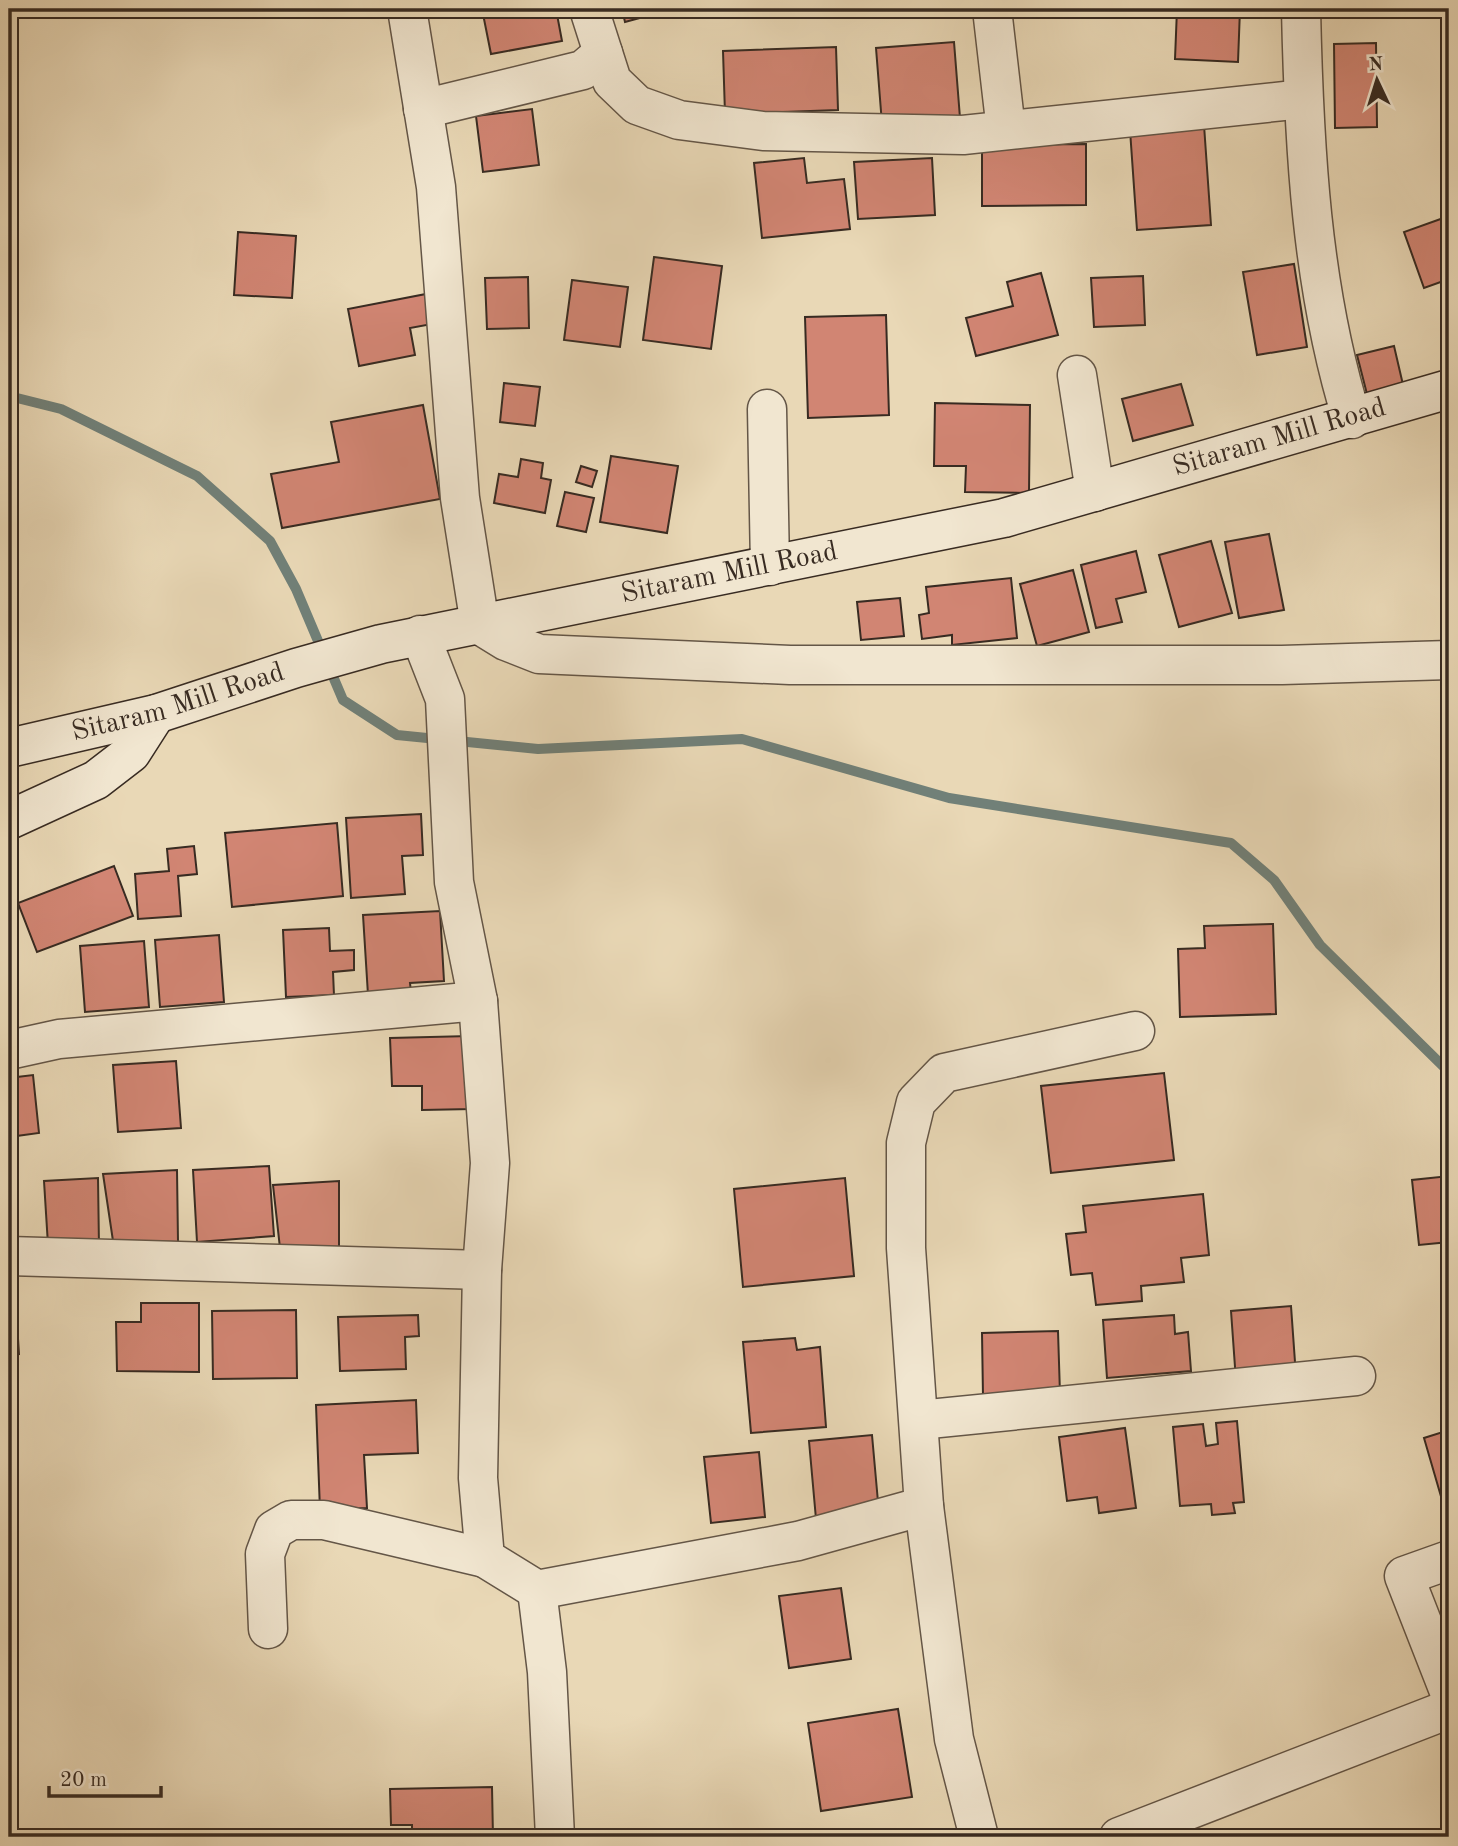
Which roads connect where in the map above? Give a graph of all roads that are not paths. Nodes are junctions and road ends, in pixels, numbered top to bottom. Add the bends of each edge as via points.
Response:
1 (408, 9) edge
2 (589, 9) edge
3 (992, 9) edge
4 (1301, 9) edge
5 (603, 53) junction
6 (1303, 99) junction
7 (423, 109) junction
8 (1006, 130) junction
9 (1077, 375) dead end
10 (1449, 390) edge
11 (767, 409) dead end
12 (1352, 419) junction
13 (1095, 492) junction
14 (770, 566) junction
15 (480, 625) junction
16 (420, 635) junction
17 (1449, 660) edge
18 (156, 715) junction
19 (9, 748) edge
20 (9, 820) edge
21 (478, 1001) junction
22 (1135, 1031) dead end
23 (9, 1050) edge
24 (9, 1256) edge
25 (482, 1270) junction
26 (1356, 1376) dead end
27 (919, 1420) junction
28 (924, 1506) junction
29 (485, 1558) junction
30 (1449, 1560) edge
31 (537, 1590) junction
32 (268, 1629) dead end
33 (1449, 1691) edge
34 (1449, 1705) edge
35 (555, 1837) edge
36 (979, 1837) edge
37 (1119, 1837) edge

1 - 7 street
2 - 5 street
3 - 8 street
4 - 6 street
5 - 7 street via 583,70
5 - 8 street via 612,81 637,106 679,120 763,131 963,135
6 - 8 street
6 - 12 street via 1322,290
7 - 15 street via 436,187 460,498
9 - 13 street
10 - 12 street, Sitaram Mill Road
11 - 14 street
12 - 13 street, Sitaram Mill Road
13 - 14 street, Sitaram Mill Road via 1004,518
14 - 15 street, Sitaram Mill Road
15 - 16 street, Sitaram Mill Road
15 - 17 street via 539,654 790,665 1282,665
16 - 18 street, Sitaram Mill Road via 296,668
16 - 21 street via 445,699 454,882
18 - 19 street, Sitaram Mill Road
18 - 20 street via 131,753 96,780
21 - 23 street via 59,1039
21 - 25 street via 490,1163
22 - 27 street via 944,1073 916,1102 906,1143 906,1235
24 - 25 street
25 - 29 street via 478,1478
26 - 27 street
27 - 28 street
28 - 31 street via 798,1541
28 - 36 street via 954,1739
29 - 31 street
29 - 32 street via 324,1520 291,1520 274,1530 265,1554
30 - 33 street via 1404,1576
31 - 35 street via 547,1672
34 - 37 street via 1444,1711

